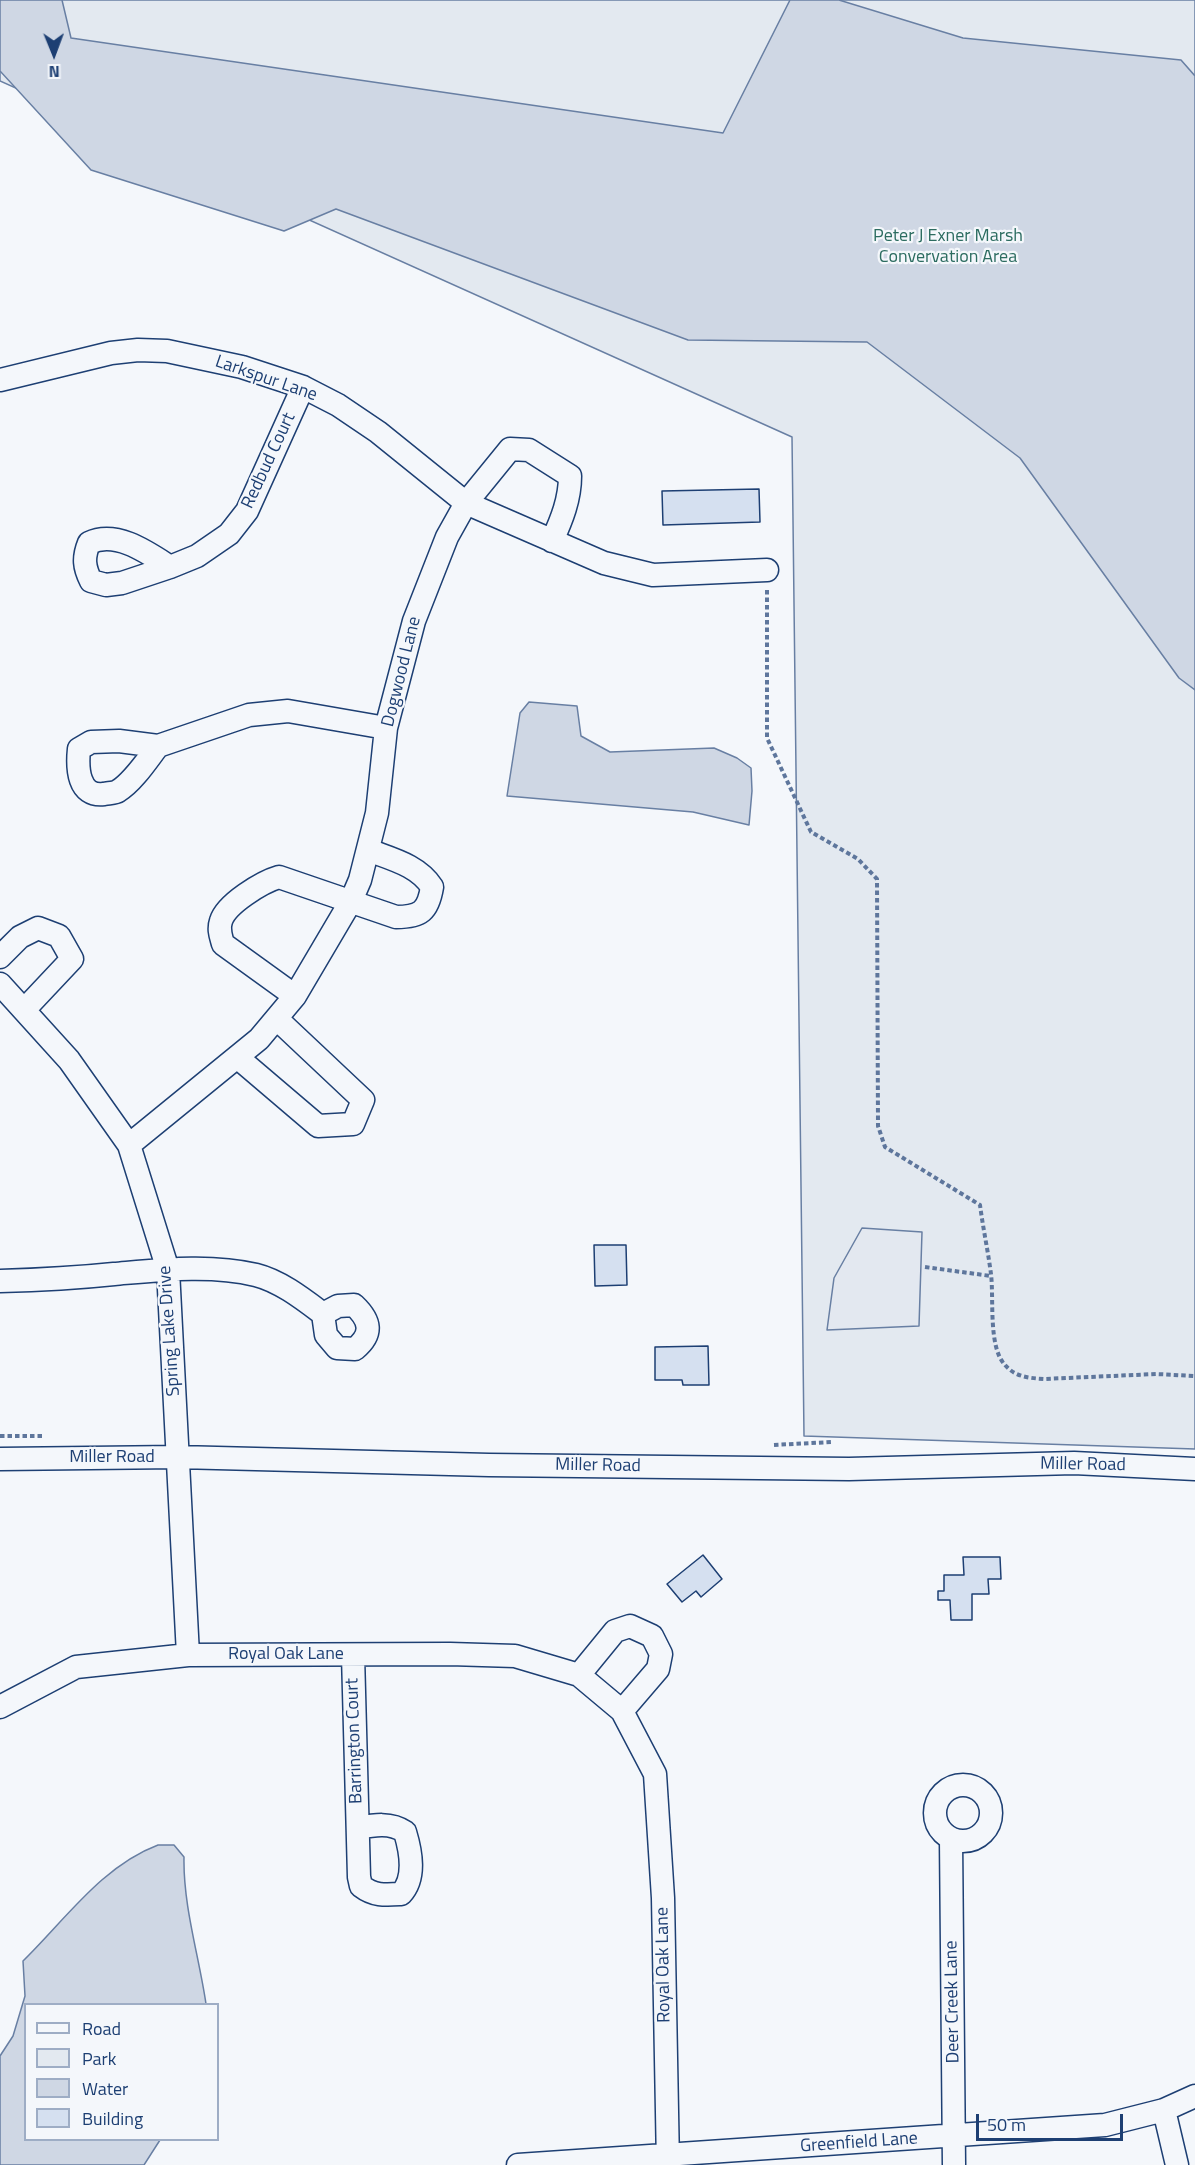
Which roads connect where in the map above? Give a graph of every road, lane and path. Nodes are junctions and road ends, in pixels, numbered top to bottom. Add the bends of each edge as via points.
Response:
1 (1, 377) edge
2 (303, 387) junction
3 (466, 503) junction
4 (552, 541) junction
5 (170, 567) dead end
6 (767, 570) joint
7 (386, 728) junction
8 (158, 746) dead end
9 (368, 850) junction
10 (351, 901) junction
11 (0, 957) edge
12 (0, 984) edge
13 (295, 996) junction
14 (24, 1010) junction
15 (277, 1018) junction
16 (237, 1057) junction
17 (129, 1145) junction
18 (925, 1267) dead end
19 (168, 1270) junction
20 (991, 1276) junction
21 (0, 1281) edge
22 (323, 1314) dead end
23 (1195, 1376) edge
24 (177, 1457) junction
25 (0, 1459) edge
26 (1195, 1469) edge
27 (353, 1654) junction
28 (188, 1656) junction
29 (579, 1675) junction
30 (0, 1707) edge
31 (622, 1711) junction
32 (358, 1828) dead end
33 (951, 1839) dead end
34 (1195, 2096) edge
35 (1164, 2110) junction
36 (954, 2136) junction
37 (668, 2160) edge
38 (518, 2165) edge
39 (954, 2165) edge
40 (1177, 2165) edge

1 - 2 street, Larkspur Lane via 138,350 167,351 242,367
2 - 3 street, Larkspur Lane via 378,432
2 - 5 street, Redbud Court via 247,512 229,534 197,556
3 - 4 street, Larkspur Lane
3 - 4 street via 510,449 528,450 570,476 570,493
3 - 7 street, Dogwood Lane via 447,537 414,621
4 - 6 street, Larkspur Lane via 604,563 653,575
6 - 20 path via 767,738 811,832 858,859 877,879 878,1126 885,1147 980,1205
7 - 8 street via 288,711 249,715
7 - 9 street, Dogwood Lane via 377,813
9 - 10 street, Dogwood Lane
9 - 10 street via 425,876 432,887 429,903 410,917 396,917
10 - 13 street, Dogwood Lane
10 - 13 street via 279,878 267,881 226,910 219,932 223,944
11 - 14 street via 20,937 38,928 59,936 72,959
12 - 14 street, Spring Lake Drive
13 - 15 street, Dogwood Lane
14 - 17 street, Spring Lake Drive via 69,1060
15 - 16 street, Dogwood Lane
15 - 16 street via 363,1100 353,1124 318,1126
16 - 17 street, Dogwood Lane
17 - 19 street, Spring Lake Drive
18 - 20 path
19 - 21 street
19 - 22 street via 258,1276 294,1293
19 - 24 street, Spring Lake Drive
20 - 23 path via 998,1353 1005,1365 1025,1378
24 - 25 street, Miller Road
24 - 26 street, Miller Road via 849,1469 1074,1463
24 - 28 street, Spring Lake Drive
27 - 28 street, Royal Oak Lane
27 - 29 street, Royal Oak Lane via 515,1656
27 - 32 street, Barrington Court
28 - 30 street, Royal Oak Lane via 76,1666
29 - 31 street, Royal Oak Lane
29 - 31 street via 615,1631 630,1626 652,1636 661,1654 658,1669
31 - 37 street, Royal Oak Lane via 655,1774 663,1898
33 - 36 street, Deer Creek Lane
34 - 35 street, Greenfield Lane
35 - 36 street, Greenfield Lane via 1105,2125
35 - 40 street
36 - 37 street, Greenfield Lane
36 - 39 street, Deer Creek Lane
37 - 38 street, Greenfield Lane

